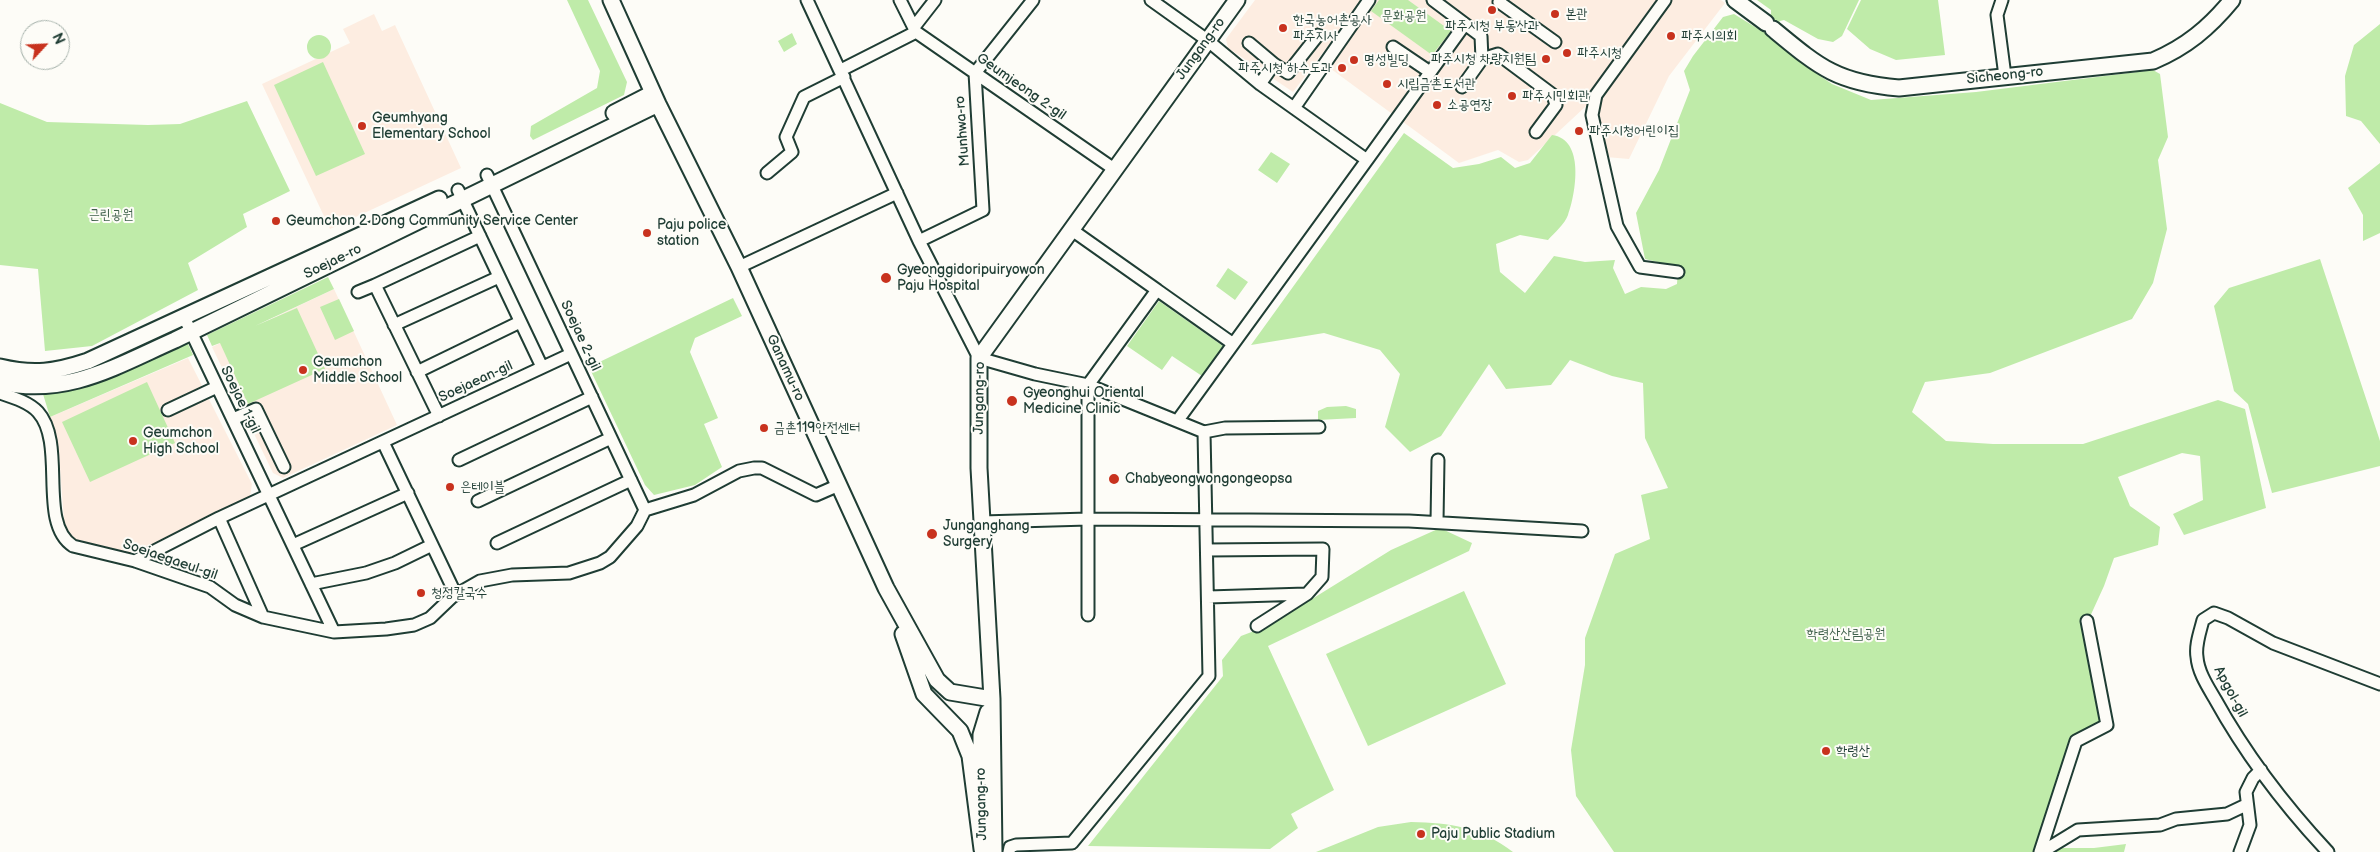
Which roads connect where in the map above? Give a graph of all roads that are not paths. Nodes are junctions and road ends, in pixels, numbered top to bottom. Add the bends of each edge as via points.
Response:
1 (611, 0) edge
2 (806, 0) edge
3 (900, 0) edge
4 (935, 0) edge
5 (1033, 0) edge
6 (1151, 0) edge
7 (1237, 0) edge
8 (1369, 0) edge
9 (1433, 0) edge
10 (1500, 0) edge
11 (1665, 0) edge
12 (1735, 0) edge
13 (2002, 0) edge
14 (2232, 0) edge
15 (1465, 24) junction
16 (915, 30) junction
17 (1318, 35) dead end
18 (1207, 40) junction
19 (1555, 42) dead end
20 (1249, 43) dead end
21 (1394, 48) dead end
22 (1482, 59) junction
23 (1274, 64) junction
24 (1430, 72) junction
25 (975, 73) junction
26 (842, 74) junction
27 (2005, 76) junction
28 (1260, 84) junction
29 (1462, 87) dead end
30 (656, 98) junction
31 (1294, 108) junction
32 (1536, 132) dead end
33 (1367, 160) junction
34 (1114, 170) junction
35 (767, 173) dead end
36 (489, 180) junction
37 (898, 193) junction
38 (460, 194) junction
39 (1072, 230) junction
40 (480, 236) junction
41 (919, 241) junction
42 (739, 267) junction
43 (1678, 272) dead end
44 (499, 277) junction
45 (375, 285) junction
46 (1157, 290) junction
47 (358, 292) dead end
48 (184, 317) junction
49 (520, 322) junction
50 (394, 325) junction
51 (191, 332) junction
52 (1232, 343) junction
53 (571, 354) junction
54 (979, 358) junction
55 (0, 367) edge
56 (542, 368) junction
57 (417, 372) junction
58 (0, 382) edge
59 (217, 386) junction
60 (1088, 386) junction
61 (0, 393) edge
62 (592, 397) junction
63 (168, 410) dead end
64 (439, 416) junction
65 (233, 419) junction
66 (1178, 420) junction
67 (1319, 426) dead end
68 (1204, 432) junction
69 (611, 438) junction
70 (384, 442) junction
71 (459, 460) dead end
72 (1438, 460) dead end
73 (284, 467) dead end
74 (631, 480) junction
75 (839, 485) junction
76 (408, 493) junction
77 (269, 495) junction
78 (478, 502) dead end
79 (645, 510) junction
80 (219, 518) junction
81 (1088, 519) junction
82 (1206, 520) junction
83 (982, 522) junction
84 (1437, 522) junction
85 (1582, 532) dead end
86 (497, 544) dead end
87 (293, 545) junction
88 (432, 545) junction
89 (1207, 550) junction
90 (135, 561) junction
91 (311, 584) junction
92 (886, 588) junction
93 (456, 594) junction
94 (1307, 594) junction
95 (1208, 597) junction
96 (1088, 616) dead end
97 (263, 617) junction
98 (2088, 622) dead end
99 (1257, 626) dead end
100 (334, 632) junction
101 (2380, 684) edge
102 (992, 699) junction
103 (2261, 770) junction
104 (2246, 805) junction
105 (986, 851) edge
106 (1009, 852) edge
107 (2041, 852) edge
108 (2240, 852) edge
109 (2328, 852) edge

1 - 30 street, Ganamu-ro
2 - 26 street
3 - 16 street, Geumjeong 2-gil
4 - 16 street
5 - 25 street
6 - 18 street
7 - 18 street, Jungang-ro
8 - 31 street
9 - 15 street
10 - 19 street
11 - 43 street via 1596,94 1592,115 1617,226 1640,267
12 - 27 street, Sicheong-ro via 1812,61 1834,74 1877,86 1899,88
13 - 27 street via 1996,15
14 - 27 street, Sicheong-ro via 2202,32 2153,61
15 - 22 street via 1481,36
15 - 24 street
16 - 25 street, Geumjeong 2-gil
16 - 26 street
17 - 23 street via 1288,74
18 - 28 street
18 - 34 street, Jungang-ro
20 - 23 street
21 - 24 street
22 - 29 street
22 - 32 street via 1498,54 1553,95 1556,105
23 - 28 street
24 - 33 street
25 - 34 street, Geumjeong 2-gil
25 - 41 street, Munhwa-ro via 983,210
26 - 35 street via 804,97 786,136 792,152
26 - 37 street
28 - 31 street
30 - 36 street
30 - 42 street, Ganamu-ro
31 - 33 street
33 - 52 street
34 - 39 street, Jungang-ro
36 - 38 street
36 - 53 street, Soejae 2-gil
37 - 41 street
37 - 42 street
38 - 40 street
38 - 48 street
38 - 51 street, Soejae-ro
39 - 46 street
39 - 54 street, Jungang-ro
40 - 44 street
40 - 45 street
41 - 54 street
42 - 75 street, Ganamu-ro
44 - 49 street
44 - 50 street
45 - 47 street
45 - 50 street, Soejaean-gil
46 - 52 street
46 - 60 street
48 - 51 street, Soejae 1-gil
48 - 55 street via 70,367 47,372
49 - 56 street
49 - 57 street
50 - 57 street, Soejaean-gil
51 - 58 street, Soejae-ro via 74,382 23,387
51 - 59 street, Soejae 1-gil
52 - 66 street
53 - 56 street, Soejaean-gil
53 - 62 street, Soejae 2-gil
54 - 60 street
54 - 83 street, Jungang-ro
56 - 64 street, Soejaean-gil
57 - 64 street, Soejaean-gil
59 - 63 street
59 - 65 street, Soejae 1-gil
60 - 66 street
60 - 81 street
61 - 90 street, Soejaegaeul-gil via 28,404 44,421 52,451 57,526 64,541
62 - 69 street, Soejae 2-gil
62 - 71 street
64 - 70 street
65 - 73 street via 256,409
65 - 77 street, Soejae 1-gil
66 - 68 street
67 - 68 street via 1225,428
68 - 82 street
69 - 74 street, Soejae 2-gil
69 - 78 street
70 - 76 street
70 - 77 street
72 - 84 street
74 - 79 street, Soejae 2-gil
74 - 86 street
75 - 79 street via 816,495 762,468 754,468 739,471 694,496
75 - 92 street, Ganamu-ro
76 - 87 street
76 - 88 street
77 - 80 street
77 - 87 street, Soejae 1-gil
79 - 93 street, Soejaegaeul-gil via 637,526 610,557 600,563 569,573 512,575 480,581
80 - 90 street
80 - 97 street
81 - 82 street
81 - 83 street
81 - 96 street
82 - 84 street
82 - 89 street
83 - 102 street, Jungang-ro
84 - 85 street
87 - 91 street, Soejae 1-gil
88 - 91 street via 366,573
88 - 93 street
89 - 94 street via 1323,549 1322,577
89 - 95 street
90 - 97 street, Soejaegaeul-gil via 210,587 236,605
91 - 100 street, Soejae 1-gil
92 - 102 street, Ganamu-ro via 937,680 950,692
92 - 105 street via 924,694 960,731 970,756
93 - 100 street, Soejaegaeul-gil via 430,618 414,625
94 - 95 street
94 - 99 street
95 - 106 street via 1209,676 1072,842 1016,845 1010,847
97 - 100 street, Soejaegaeul-gil
98 - 107 street via 2107,725 2076,741
101 - 103 street, Apgol-gil via 2273,643 2228,618 2214,613 2203,620 2196,658 2206,682
102 - 105 street, Jungang-ro via 981,735
103 - 104 street via 2246,792
103 - 109 street, Apgol-gil via 2300,822
104 - 107 street via 2227,814 2176,819 2160,825 2078,830
104 - 108 street via 2250,825

